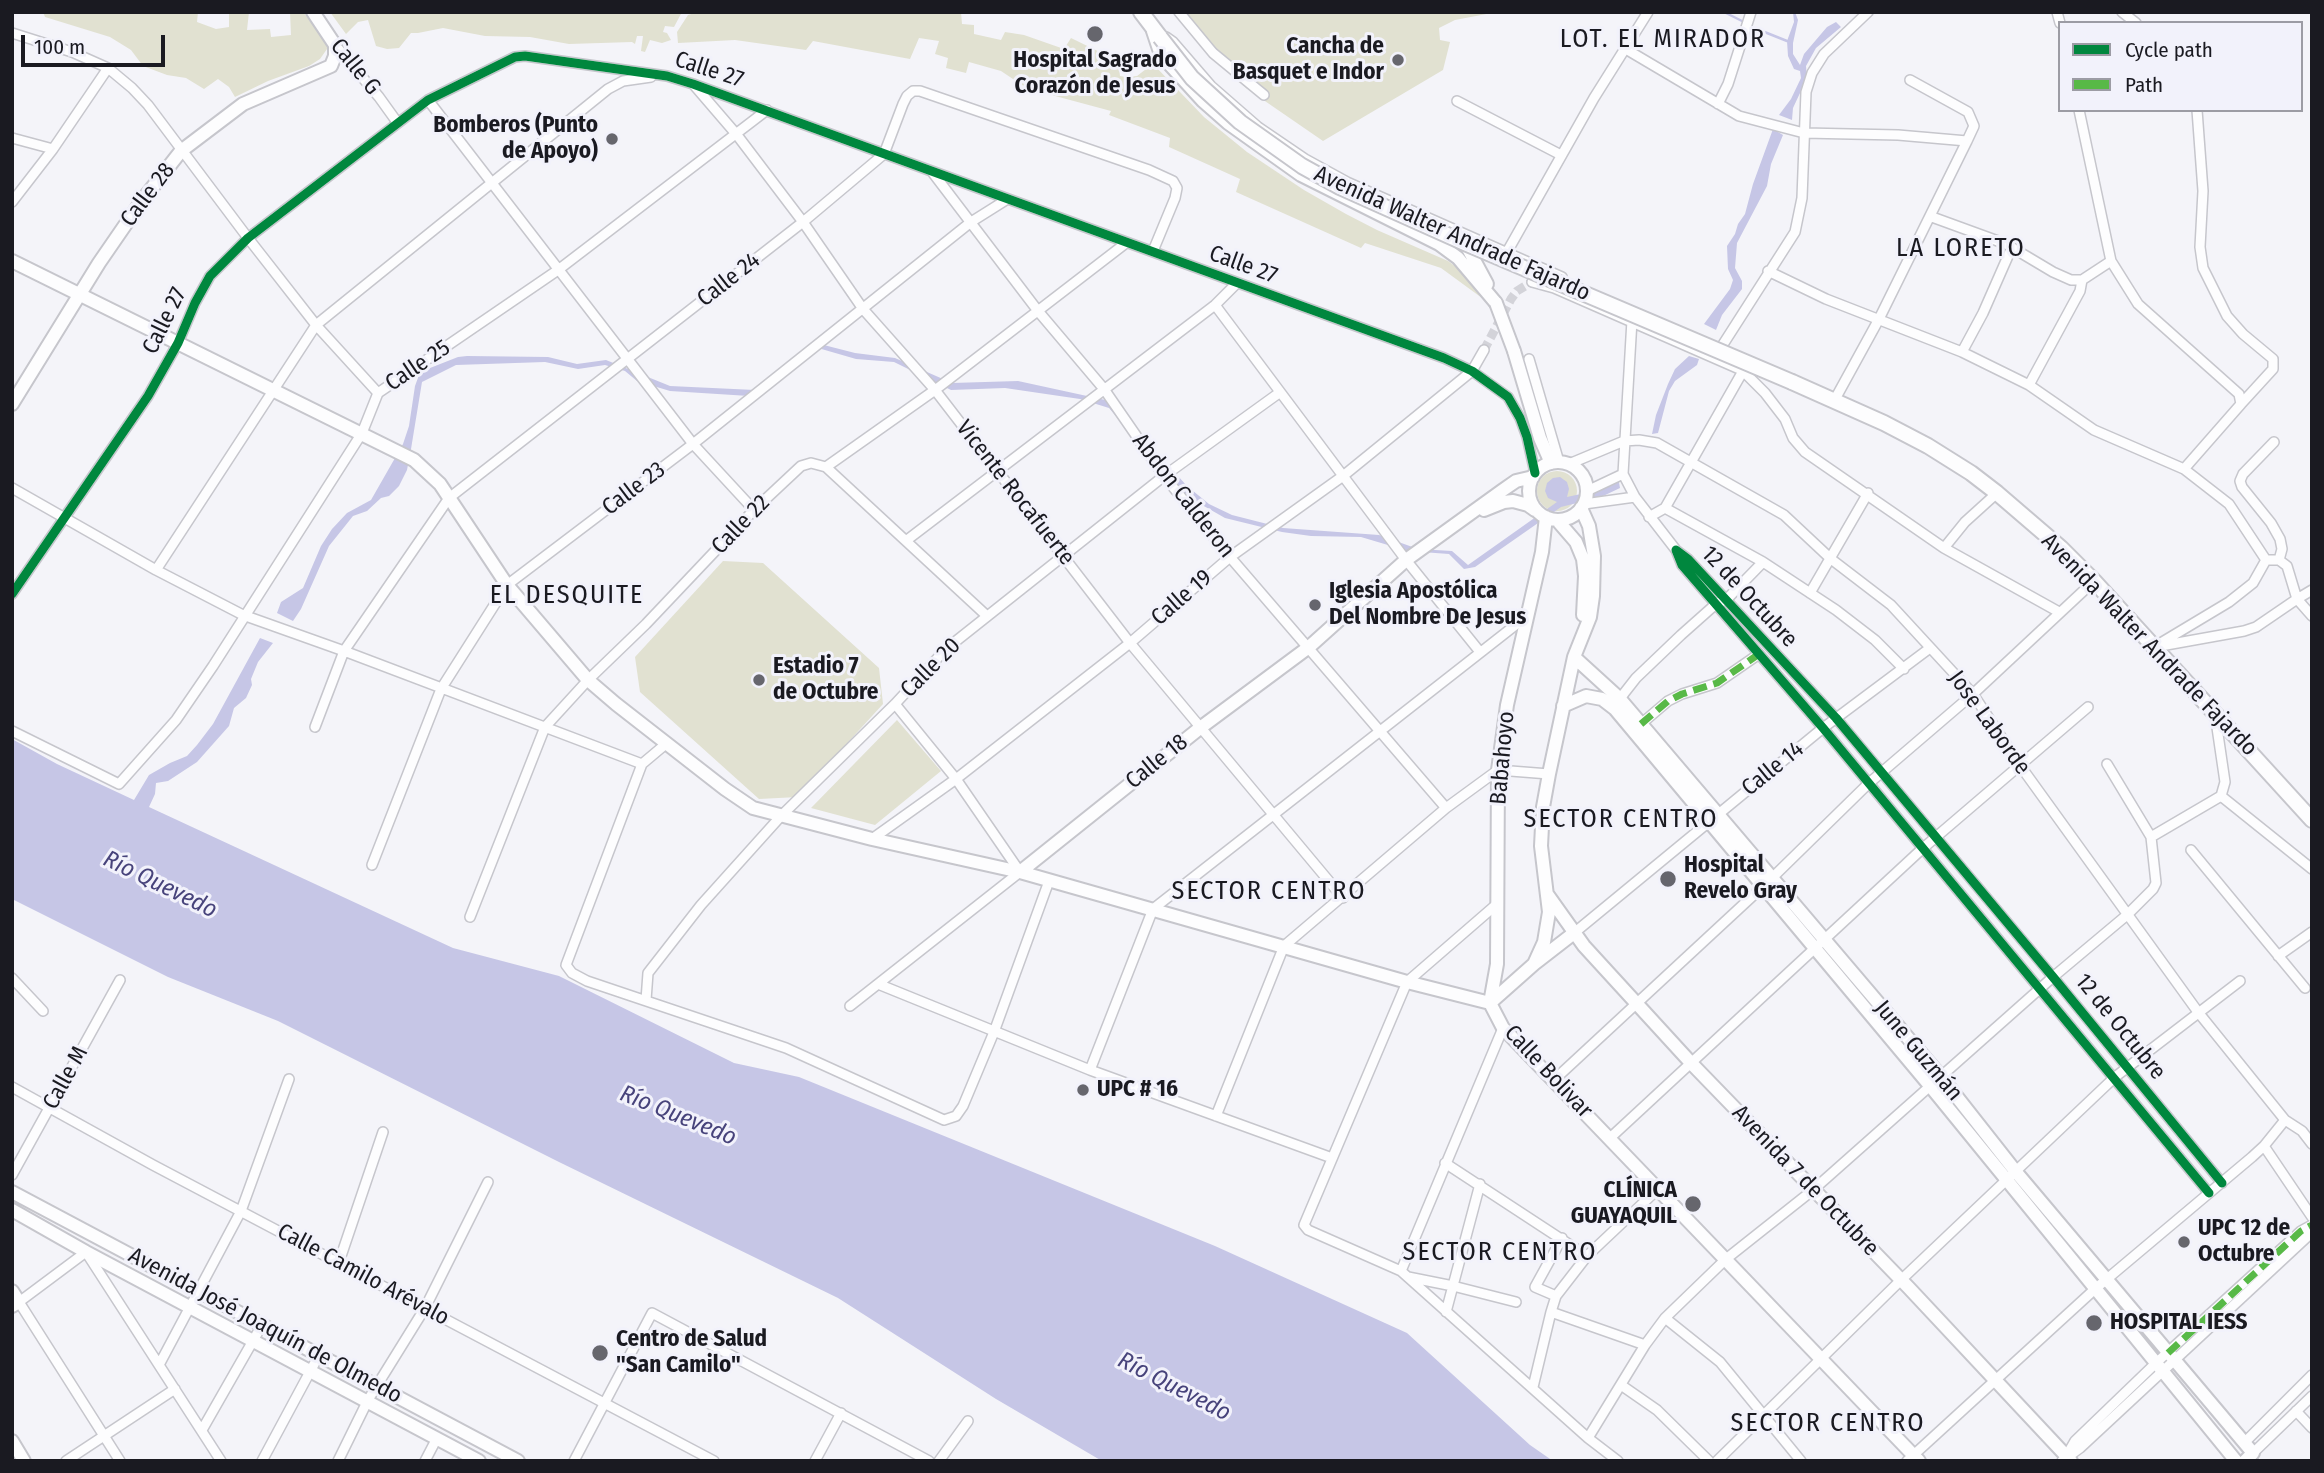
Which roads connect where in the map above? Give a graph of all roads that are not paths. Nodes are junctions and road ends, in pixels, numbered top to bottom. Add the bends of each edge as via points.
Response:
1 (313, 12) edge
2 (1141, 12) edge
3 (1179, 12) edge
4 (1648, 12) edge
5 (1751, 12) edge
6 (1868, 12) edge
7 (1156, 32) junction
8 (12, 33) edge
9 (335, 45) junction
10 (1624, 48) junction
11 (108, 68) junction
12 (667, 76) junction
13 (1910, 80) dead end
14 (693, 84) junction
15 (1264, 95) dead end
16 (428, 100) junction
17 (1457, 101) dead end
18 (1718, 104) junction
19 (767, 110) junction
20 (2079, 112) edge
21 (2197, 112) edge
22 (397, 122) junction
23 (1804, 133) junction
24 (737, 135) junction
25 (12, 138) edge
26 (1967, 141) junction
27 (52, 149) junction
28 (181, 151) junction
29 (884, 154) junction
30 (1561, 155) junction
31 (933, 173) junction
32 (491, 182) junction
33 (1006, 200) junction
34 (12, 202) edge
35 (1932, 216) junction
36 (803, 222) junction
37 (971, 222) junction
38 (247, 238) junction
39 (1126, 243) junction
40 (1465, 243) junction
41 (2012, 247) junction
42 (1153, 251) junction
43 (1507, 252) junction
44 (12, 261) edge
45 (2111, 261) junction
46 (558, 270) junction
47 (1768, 271) junction
48 (1560, 276) junction
49 (2082, 279) junction
50 (1237, 284) junction
51 (80, 293) junction
52 (1496, 303) junction
53 (1215, 305) junction
54 (863, 309) junction
55 (1636, 310) junction
56 (1038, 311) junction
57 (1879, 319) junction
58 (1632, 323) junction
59 (316, 325) junction
60 (178, 343) junction
61 (1722, 346) junction
62 (1484, 351) tunnel mouth
63 (1962, 352) junction
64 (1529, 359) dead end
65 (627, 360) junction
66 (1472, 371) junction
67 (1743, 371) junction
68 (1792, 382) junction
69 (2029, 385) junction
70 (1104, 389) junction
71 (275, 390) junction
72 (935, 390) junction
73 (378, 393) junction
74 (1279, 393) junction
75 (1834, 401) junction
76 (12, 404) edge
77 (2241, 404) junction
78 (362, 433) junction
79 (1540, 438) junction
80 (1624, 441) junction
81 (2274, 442) dead end
82 (693, 444) junction
83 (1692, 461) junction
84 (1560, 463) junction
85 (826, 467) junction
86 (2184, 469) junction
87 (998, 471) junction
88 (1535, 473) junction
89 (1623, 474) junction
90 (1164, 476) junction
91 (1343, 476) junction
92 (12, 488) edge
93 (1868, 493) junction
94 (1997, 493) junction
95 (1635, 497) junction
96 (449, 498) junction
97 (1584, 501) junction
98 (1665, 508) junction
99 (754, 510) junction
100 (1547, 516) junction
101 (64, 517) junction
102 (1649, 517) junction
103 (1464, 518) junction
104 (906, 540) junction
105 (1944, 548) junction
106 (1064, 555) junction
107 (1230, 557) junction
108 (1831, 559) junction
109 (1406, 560) junction
110 (2266, 560) junction
111 (2279, 560) junction
112 (1763, 562) junction
113 (156, 569) junction
114 (2094, 581) junction
115 (507, 585) junction
116 (2312, 590) edge
117 (1810, 593) junction
118 (12, 594) edge
119 (2297, 599) junction
120 (1722, 602) junction
121 (2059, 611) junction
122 (243, 615) junction
123 (987, 616) junction
124 (1527, 616) junction
125 (2312, 616) edge
126 (1584, 629) junction
127 (1130, 643) junction
128 (2155, 647) junction
129 (1309, 648) junction
130 (1930, 648) junction
131 (344, 651) junction
132 (1480, 652) junction
133 (1759, 654) junction
134 (1574, 657) junction
135 (1904, 669) junction
136 (589, 680) junction
137 (441, 689) junction
138 (1973, 694) junction
139 (895, 704) junction
140 (1617, 704) junction
141 (1563, 706) junction
142 (2088, 707) dead end
143 (2215, 712) junction
144 (1836, 718) junction
145 (1641, 724) junction
146 (315, 727) dead end
147 (545, 727) junction
148 (1200, 728) junction
149 (1824, 728) junction
150 (12, 731) edge
151 (1380, 731) junction
152 (667, 743) junction
153 (642, 764) junction
154 (2019, 764) junction
155 (2107, 764) dead end
156 (1498, 770) junction
157 (1881, 772) junction
158 (1549, 774) junction
159 (956, 779) junction
160 (1868, 784) junction
161 (2221, 796) junction
162 (1446, 808) junction
163 (1274, 814) junction
164 (781, 816) junction
165 (1713, 817) junction
166 (2312, 819) edge
167 (1936, 837) junction
168 (2151, 837) junction
169 (872, 839) junction
170 (1922, 849) junction
171 (2191, 850) dead end
172 (372, 864) dead end
173 (2312, 869) edge
174 (1020, 872) junction
175 (1049, 881) junction
176 (1768, 882) junction
177 (1547, 894) junction
178 (1343, 898) junction
179 (1497, 904) junction
180 (1153, 909) junction
181 (2127, 915) junction
182 (470, 917) dead end
183 (2312, 932) edge
184 (1574, 933) junction
185 (1820, 944) junction
186 (1284, 946) junction
187 (2278, 956) junction
188 (1534, 964) junction
189 (2053, 977) junction
190 (12, 978) edge
191 (120, 980) dead end
192 (2240, 981) dead end
193 (1407, 982) junction
194 (878, 984) junction
195 (2305, 988) dead end
196 (2041, 989) junction
197 (646, 1000) junction
198 (1490, 1003) junction
199 (1636, 1003) junction
200 (850, 1006) dead end
201 (43, 1011) dead end
202 (2198, 1012) junction
203 (1503, 1028) junction
204 (995, 1032) junction
205 (1692, 1064) junction
206 (2128, 1067) junction
207 (1090, 1070) junction
208 (2115, 1077) junction
209 (1942, 1078) junction
210 (289, 1079) dead end
211 (1554, 1080) junction
212 (12, 1087) edge
213 (1931, 1087) junction
214 (50, 1107) junction
215 (1216, 1115) junction
216 (2285, 1120) junction
217 (383, 1132) dead end
218 (1610, 1138) junction
219 (2312, 1144) edge
220 (2264, 1146) junction
221 (1332, 1158) junction
222 (1446, 1163) junction
223 (12, 1175) edge
224 (2011, 1177) junction
225 (488, 1182) dead end
226 (2222, 1183) junction
227 (1479, 1184) junction
228 (1658, 1189) junction
229 (1813, 1190) junction
230 (12, 1192) edge
231 (2209, 1193) junction
232 (12, 1210) edge
233 (241, 1211) junction
234 (2312, 1217) edge
235 (2312, 1226) edge
236 (1562, 1238) junction
237 (86, 1252) junction
238 (1587, 1256) junction
239 (1726, 1259) junction
240 (339, 1262) junction
241 (1404, 1274) junction
242 (1901, 1280) junction
243 (2107, 1280) junction
244 (1453, 1286) junction
245 (2095, 1289) junction
246 (198, 1291) junction
247 (1556, 1296) junction
248 (14, 1300) edge
249 (1516, 1302) dead end
250 (190, 1306) junction
251 (425, 1308) junction
252 (1551, 1311) junction
253 (1446, 1312) junction
254 (1665, 1318) junction
255 (262, 1325) junction
256 (253, 1340) junction
257 (1645, 1345) junction
258 (319, 1355) junction
259 (2171, 1356) junction
260 (1822, 1359) junction
261 (159, 1366) junction
262 (2159, 1367) junction
263 (311, 1371) junction
264 (2312, 1375) edge
265 (1996, 1381) junction
266 (1621, 1385) junction
267 (377, 1386) junction
268 (1533, 1387) junction
269 (175, 1390) junction
270 (2312, 1396) edge
271 (368, 1401) junction
272 (604, 1403) junction
273 (2296, 1411) junction
274 (841, 1413) junction
275 (1763, 1417) junction
276 (968, 1421) dead end
277 (2312, 1429) edge
278 (202, 1430) junction
279 (105, 1436) junction
280 (437, 1438) junction
281 (1588, 1438) junction
282 (12, 1441) edge
283 (2248, 1453) edge
284 (1913, 1459) edge
285 (2067, 1459) edge
286 (2232, 1459) edge
287 (24, 1461) edge
288 (66, 1461) edge
289 (120, 1461) edge
290 (221, 1461) edge
291 (262, 1461) edge
292 (338, 1461) edge
293 (425, 1461) edge
294 (479, 1461) edge
295 (518, 1461) edge
296 (574, 1461) edge
297 (715, 1461) edge
298 (815, 1461) edge
299 (929, 1461) edge
300 (939, 1461) edge
301 (1618, 1461) edge
302 (1709, 1461) edge
303 (1717, 1461) edge
304 (1801, 1461) edge

1 - 9 main road, Calle G
2 - 7 main road, Avenida Walter Andrade Fajardo
3 - 15 street via 1213,53
4 - 10 street
5 - 18 street
6 - 23 street via 1824,54 1812,73
7 - 40 main road, Avenida Walter Andrade Fajardo, bridge via 1192,78 1240,122 1302,166
7 - 43 street, Avenida Walter Andrade Fajardo via 1173,42 1211,86 1258,127 1305,159
7 - 52 main road, Avenida Walter Andrade Fajardo via 1161,55 1228,123 1301,176 1439,244 1458,258
8 - 11 street
9 - 22 street, Calle G
9 - 28 main road, Calle 28 via 334,62 326,70 243,104
10 - 18 street
10 - 30 street
11 - 27 street
11 - 28 street via 148,105
12 - 14 street, Calle 27
12 - 16 street, Calle 27 via 515,57
12 - 32 street via 623,81 608,89
13 - 26 street via 1968,112 1974,126
14 - 19 street, Calle 27
14 - 24 street, Vicente Rocafuerte
16 - 22 street, Calle 27
16 - 32 street
17 - 30 street
18 - 23 street via 1739,116
19 - 24 street, Calle 25
19 - 29 street, Calle 27
20 - 45 street
21 - 77 street via 2203,268 2227,316 2273,359 2273,369
22 - 38 street, Calle 27
23 - 26 street
23 - 47 street via 1800,216 1795,232
24 - 36 street, Vicente Rocafuerte
24 - 46 street, Calle 25
25 - 27 street
26 - 35 street
27 - 34 street
28 - 38 street
28 - 51 main road, Calle 28
29 - 31 street, Calle 27
29 - 36 street, Calle 24
29 - 42 street, Calle 24 via 907,96 920,91 1149,170 1173,181 1177,188
30 - 43 street
31 - 33 street, Calle 27
31 - 37 street, Abdon Calderon
32 - 46 street
32 - 59 street
33 - 37 street, Calle 23
33 - 39 street, Calle 27
35 - 41 street
35 - 57 street
36 - 54 street, Vicente Rocafuerte
36 - 65 street, Calle 24
37 - 54 street, Calle 23
37 - 56 street, Abdon Calderon
38 - 59 street
38 - 60 street, Calle 27 via 210,276
39 - 42 street, Calle 27
39 - 56 street, Calle 22
40 - 52 main road
40 - 68 main road, Avenida Walter Andrade Fajardo, bridge
41 - 49 street via 2053,272 2071,280
41 - 63 street
42 - 50 street, Calle 27
43 - 48 street, Avenida Walter Andrade Fajardo
44 - 51 main road, Calle Bolivar
45 - 49 street
45 - 77 street via 2137,304 2236,390
46 - 65 street
46 - 73 street, Calle 25
47 - 57 street
47 - 61 street
48 - 55 street, Avenida Walter Andrade Fajardo
48 - 58 street, Avenida Walter Andrade Fajardo via 1532,282
49 - 69 street via 2080,291
50 - 53 street
50 - 66 street, Calle 27
51 - 60 main road, Calle Bolivar
51 - 76 main road, Calle 28
52 - 79 main road, bridge
53 - 70 street
53 - 74 street
54 - 72 street, Vicente Rocafuerte
54 - 82 street, Calle 23
55 - 58 street, 12 de Octubre
55 - 61 street, Avenida Walter Andrade Fajardo
56 - 70 street, Abdon Calderon
56 - 72 street, Calle 22
57 - 63 street
57 - 75 street
58 - 67 street, Avenida Walter Andrade Fajardo
58 - 80 street, 12 de Octubre
59 - 71 street
59 - 73 street
60 - 71 main road, Calle Bolivar
60 - 101 street, Calle 27 via 148,396
61 - 68 street, Avenida Walter Andrade Fajardo
62 - 66 street, Calle 19
63 - 69 street
64 - 84 street
65 - 82 street
65 - 96 street, Calle 24
66 - 88 street, Calle 27 via 1508,397 1527,437
66 - 91 street, Calle 19
67 - 68 street, Avenida Walter Andrade Fajardo
67 - 83 street
67 - 93 street via 1765,393 1805,452
68 - 75 main road, Avenida Walter Andrade Fajardo
69 - 86 street via 2094,430
70 - 87 street
70 - 90 street, Abdon Calderon
71 - 78 main road, Calle Bolivar
71 - 113 street
72 - 85 street, Calle 22
72 - 87 street, Vicente Rocafuerte
73 - 78 street, Calle 25
74 - 90 street, Calle 20
74 - 91 street
75 - 94 main road, Avenida Walter Andrade Fajardo via 1928,446
77 - 86 street
78 - 96 main road, Calle Bolivar via 414,460 431,473
78 - 122 street, Calle 25
79 - 84 main road
79 - 88 main road via 1542,452
80 - 83 street, Jose Laborde via 1657,443
80 - 84 street, Jose Laborde
80 - 89 street, 12 de Octubre
81 - 111 street via 2240,481 2280,539
82 - 99 street
82 - 115 street, Calle 23
83 - 98 street
83 - 108 street, Jose Laborde via 1784,515
84 - 88 main road
84 - 97 main road via 1582,475
85 - 99 street, Calle 22 via 801,466
85 - 104 street
86 - 110 street via 2229,503
87 - 104 street
87 - 106 street, Vicente Rocafuerte
88 - 100 main road via 1529,495
88 - 103 main road, Calle 18
89 - 95 street, 12 de Octubre
89 - 97 street
90 - 106 street, Calle 20
90 - 107 street, Abdon Calderon
91 - 107 street, Calle 19
91 - 109 street
92 - 101 street
93 - 105 street
93 - 108 street
94 - 105 street
94 - 114 main road, Avenida Walter Andrade Fajardo
95 - 97 street
95 - 102 street, 12 de Octubre
96 - 115 main road, Calle Bolivar
96 - 131 street, Calle 24
97 - 100 main road via 1566,519
97 - 126 main road, Avenida 7 de Octubre via 1594,568 1590,617
98 - 102 street
98 - 112 street
99 - 136 street, Calle 22
100 - 103 main road, Calle 18 via 1520,502 1504,502
100 - 124 main road, Babahoyo
100 - 126 main road, Avenida 7 de Octubre via 1576,542 1583,559
101 - 113 street
101 - 118 street, Calle 27
102 - 120 street, 12 de Octubre via 1676,550 1682,565
103 - 109 main road, Calle 18
104 - 123 street
105 - 121 street
106 - 123 street, Calle 20
106 - 127 street, Vicente Rocafuerte
107 - 127 street, Calle 19
107 - 129 street, Abdon Calderon
108 - 117 street
108 - 130 street, Jose Laborde via 1891,606
109 - 129 main road, Calle 18
109 - 132 street
110 - 111 street
110 - 128 street via 2253,583 2229,602
111 - 119 street via 2287,566
112 - 117 street
112 - 120 street
113 - 122 street
114 - 121 street
114 - 128 main road, Avenida Walter Andrade Fajardo
115 - 136 main road, Calle Bolivar
115 - 137 street, Calle 23
116 - 119 street
117 - 135 street via 1875,640
119 - 125 street
119 - 128 street via 2256,627
120 - 133 street, 12 de Octubre
120 - 140 street via 1672,643
120 - 144 street, 12 de Octubre
121 - 138 street
122 - 131 street
122 - 150 street, Calle 25 via 177,720 119,784
123 - 139 street, Calle 20 via 946,649
124 - 132 street
124 - 156 main road, Babahoyo
126 - 134 main road, Avenida 7 de Octubre
127 - 148 street, Vicente Rocafuerte
127 - 159 street, Calle 19
128 - 143 main road, Avenida Walter Andrade Fajardo
129 - 148 main road, Calle 18
129 - 151 street, Abdon Calderon
130 - 135 street, Calle 14
130 - 138 street, Jose Laborde
131 - 137 street
131 - 146 street, Calle 24
132 - 151 street
133 - 145 street via 1717,683 1668,701
133 - 149 street, 12 de Octubre
134 - 140 main road, June Guzmán
134 - 141 main road, Avenida 7 de Octubre
135 - 144 street, Calle 14
136 - 147 street, Calle 22
136 - 152 main road, Calle Bolivar
137 - 147 street
137 - 172 street, Calle 23
138 - 154 street, Jose Laborde
138 - 157 street
139 - 159 street
139 - 164 street, Calle 20
140 - 141 main road, June Guzmán via 1586,696
140 - 145 main road, June Guzmán
140 - 165 main road, June Guzmán
141 - 158 main road, Avenida 7 de Octubre
142 - 154 street
143 - 161 street via 2225,782
143 - 166 main road, Avenida Walter Andrade Fajardo
144 - 149 street, Calle 14
144 - 157 street, 12 de Octubre
145 - 165 main road, June Guzmán
147 - 153 street
147 - 182 street, Calle 22
148 - 163 street, Vicente Rocafuerte
148 - 174 main road, Calle 18
149 - 160 street, 12 de Octubre
149 - 165 street, Calle 14
151 - 162 street, Abdon Calderon
151 - 163 street
152 - 153 street
152 - 164 main road, Calle Bolivar via 739,800
153 - 197 street via 566,965 587,981
154 - 167 street
154 - 181 street, Jose Laborde
155 - 168 street
156 - 158 street
156 - 162 street
156 - 179 main road, Babahoyo
157 - 160 street
157 - 167 street, 12 de Octubre
158 - 177 main road, Avenida 7 de Octubre via 1541,846
159 - 169 street, Calle 19
159 - 174 street
160 - 170 street, 12 de Octubre
160 - 176 street
161 - 168 street
161 - 173 street
162 - 178 street
163 - 178 street, Vicente Rocafuerte
163 - 180 street
164 - 169 main road, Calle Bolivar
164 - 197 street, Calle 20 via 663,952 648,973
165 - 176 main road, June Guzmán
165 - 184 street, Calle 14
167 - 170 street
167 - 189 street, 12 de Octubre
168 - 181 street via 2156,883
169 - 174 main road, Calle Bolivar
170 - 185 street
170 - 196 street, 12 de Octubre
171 - 187 street
174 - 175 main road, Calle Bolivar
174 - 194 street, Calle 18
175 - 180 main road, Calle Bolivar
175 - 204 street
176 - 185 main road, June Guzmán
176 - 199 street
177 - 184 main road, Avenida 7 de Octubre
177 - 188 main road, Avenida 7 de Octubre via 1547,929
178 - 186 street
179 - 193 street
179 - 198 main road, Babahoyo via 1497,964
180 - 186 main road, Calle Bolivar
180 - 207 street
181 - 189 street
181 - 202 street, Jose Laborde
183 - 187 street
184 - 188 main road, Calle 14
184 - 199 main road, Avenida 7 de Octubre
185 - 205 street
185 - 209 main road, June Guzmán
185 - 213 main road, June Guzmán
186 - 193 main road, Calle Bolivar
186 - 215 street
187 - 195 street
188 - 198 main road, Calle 14
189 - 196 street
189 - 206 street, 12 de Octubre
190 - 201 street
191 - 214 street, Calle M
192 - 202 street
193 - 198 main road, Calle Bolivar
193 - 221 street
194 - 200 street, Calle 18
194 - 204 street
196 - 208 street, 12 de Octubre
196 - 209 street
197 - 204 street via 786,1048 944,1120 956,1116 963,1106
198 - 203 main road, Calle Bolivar
199 - 205 main road, Avenida 7 de Octubre
199 - 211 street
202 - 206 street
202 - 216 street, Jose Laborde
203 - 211 main road, Calle Bolivar
203 - 222 street
204 - 207 street
205 - 218 street
205 - 229 main road, Avenida 7 de Octubre
206 - 208 street
206 - 226 street, 12 de Octubre
207 - 215 street
208 - 224 street
208 - 231 street, 12 de Octubre
209 - 213 street
209 - 224 main road, June Guzmán
210 - 233 street
211 - 218 main road, Calle Bolivar
212 - 214 street, Calle Camilo Arévalo
213 - 224 main road, June Guzmán
213 - 229 street
214 - 223 street, Calle M
214 - 233 street, Calle Camilo Arévalo
215 - 221 street
216 - 219 street, Jose Laborde
216 - 220 street
217 - 240 street
218 - 228 main road, Calle Bolivar
220 - 226 street
220 - 234 street
221 - 241 street via 1305,1228
222 - 227 street
222 - 241 street
224 - 242 street
224 - 243 main road, June Guzmán
224 - 245 main road, June Guzmán
225 - 251 street
226 - 231 street
227 - 236 street
227 - 244 street
228 - 238 street
228 - 239 main road, Calle Bolivar
229 - 239 street
229 - 242 main road, Avenida 7 de Octubre
230 - 246 main road, Avenida José Joaquín de Olmedo
231 - 243 street
232 - 237 main road, Avenida José Joaquín de Olmedo
233 - 240 street, Calle Camilo Arévalo
233 - 246 street
235 - 259 street via 2306,1237
236 - 238 street
236 - 247 street via 1535,1287
237 - 248 street
237 - 250 main road, Avenida José Joaquín de Olmedo
237 - 261 street
238 - 247 street
239 - 254 street
239 - 260 main road, Calle Bolivar
240 - 251 street, Calle Camilo Arévalo
241 - 244 street
241 - 253 street
242 - 260 street
242 - 265 main road, Avenida 7 de Octubre
243 - 245 street
243 - 259 main road, June Guzmán
244 - 249 street
244 - 253 street
245 - 262 main road, June Guzmán
245 - 265 street
246 - 250 street
246 - 255 main road, Avenida José Joaquín de Olmedo
247 - 252 street
248 - 279 street
250 - 256 main road, Avenida José Joaquín de Olmedo
250 - 261 street
251 - 267 street
251 - 272 street, Calle Camilo Arévalo
252 - 257 street
252 - 268 street
253 - 268 street
254 - 257 street
254 - 275 street via 1720,1362
255 - 256 street
255 - 258 main road, Avenida José Joaquín de Olmedo
256 - 263 main road, Avenida José Joaquín de Olmedo
256 - 278 street
257 - 266 street
258 - 263 street
258 - 267 main road, Avenida José Joaquín de Olmedo
259 - 262 street
259 - 283 main road, June Guzmán
260 - 275 street
260 - 284 main road, Calle Bolivar
261 - 269 street
262 - 285 street
262 - 286 main road, June Guzmán
263 - 271 main road, Avenida José Joaquín de Olmedo
263 - 291 street
264 - 283 street
265 - 284 street
265 - 285 main road, Avenida 7 de Octubre
266 - 281 street
266 - 302 street via 1657,1410
267 - 271 street
267 - 295 main road, Avenida José Joaquín de Olmedo
268 - 281 street
269 - 278 street
269 - 279 street
270 - 273 street
271 - 280 main road, Avenida José Joaquín de Olmedo
271 - 292 street
272 - 274 street via 652,1312
272 - 296 street
272 - 297 street, Calle Camilo Arévalo
273 - 277 street
273 - 283 street
274 - 298 street
274 - 299 street
275 - 303 street
275 - 304 street
276 - 300 street
278 - 290 street
279 - 288 street
279 - 289 street
280 - 293 street
280 - 294 main road, Avenida José Joaquín de Olmedo
281 - 301 street
282 - 287 main road
283 - 286 main road

